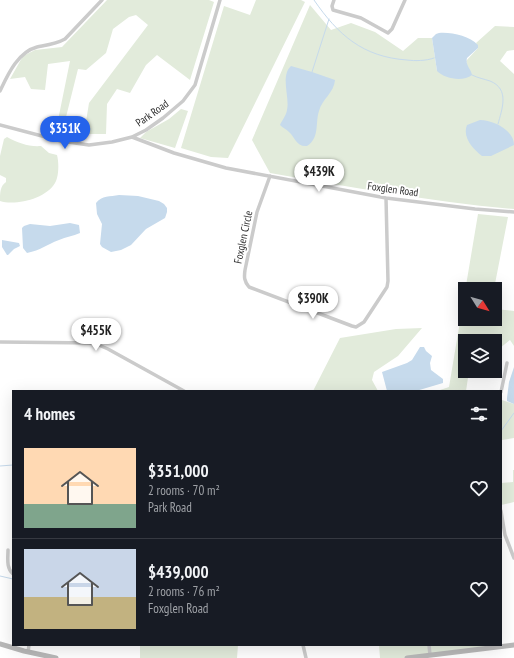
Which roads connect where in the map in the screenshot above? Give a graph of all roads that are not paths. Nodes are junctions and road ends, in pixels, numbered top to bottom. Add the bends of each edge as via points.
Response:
1 (102, 0) edge
2 (220, 0) edge
3 (334, 0) edge
4 (405, 0) edge
5 (0, 91) edge
6 (0, 125) edge
7 (132, 137) junction
8 (270, 176) junction
9 (386, 198) junction
10 (514, 212) edge
11 (0, 342) edge
12 (508, 363) dead end
13 (182, 390) edge
14 (501, 390) edge
15 (502, 517) edge
16 (8, 550) dead end
17 (514, 558) edge
18 (12, 573) edge
19 (0, 644) edge
20 (514, 645) edge
21 (29, 646) edge
22 (303, 646) edge
23 (429, 646) edge
24 (28, 652) junction
25 (430, 655) junction
26 (56, 658) edge
27 (306, 658) edge
28 (407, 658) edge

1 - 5 street via 65,39 33,48 22,54
2 - 7 street, Park Road via 191,91 163,118
3 - 4 street via 333,10 361,18 388,32 392,29
6 - 7 street, Park Road via 80,145
7 - 8 street, Foxglen Road via 210,164
8 - 9 street, Foxglen Road
8 - 9 street, Foxglen Circle via 257,212 244,270 246,283 249,287 356,327 364,322 387,287
9 - 10 street, Foxglen Road
11 - 13 street via 94,343
12 - 14 street
15 - 17 street via 505,535
16 - 18 street via 8,566
19 - 24 street
20 - 25 street
21 - 24 street
22 - 27 street
23 - 25 street
24 - 26 street
25 - 28 street

